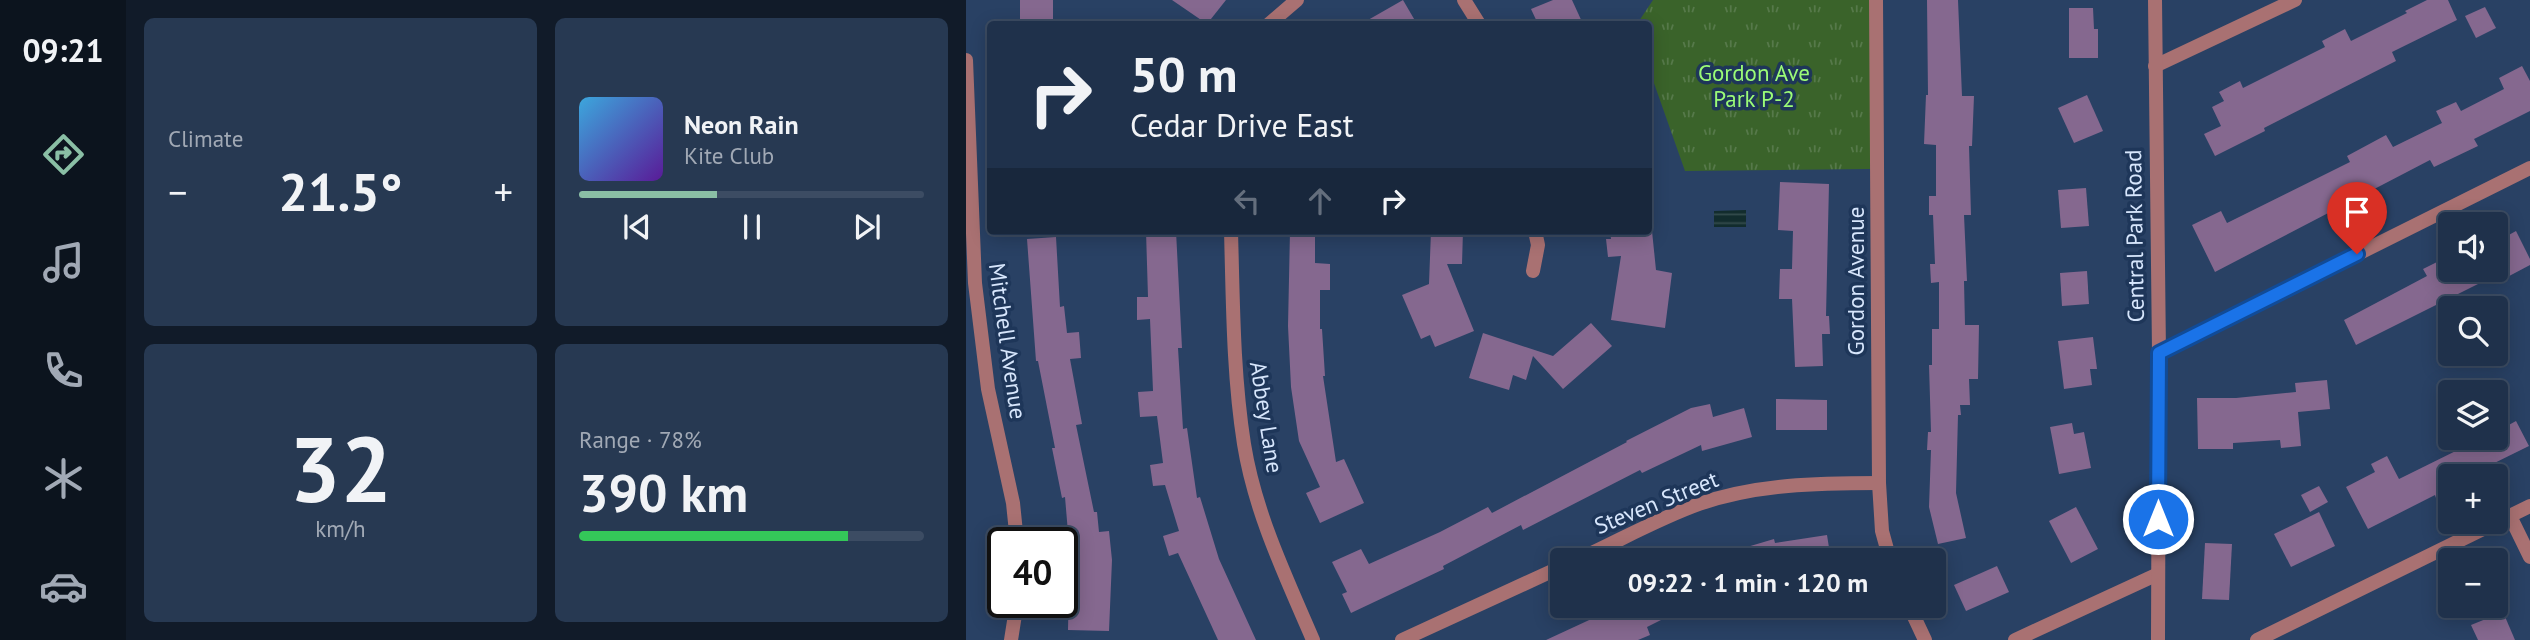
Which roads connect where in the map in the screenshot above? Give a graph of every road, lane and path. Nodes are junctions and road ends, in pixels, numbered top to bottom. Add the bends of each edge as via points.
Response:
1 (1297, 0) edge
2 (1464, 0) edge
3 (1876, 0) edge
4 (2155, 0) edge
5 (2295, 0) edge
6 (1272, 21) edge
7 (1477, 21) edge
8 (966, 60) edge
9 (2155, 66) junction
10 (2530, 168) edge
11 (1231, 235) edge
12 (1536, 235) edge
13 (1533, 271) dead end
14 (2159, 353) junction
15 (1879, 483) junction
16 (2530, 506) edge
17 (2510, 516) junction
18 (1015, 527) edge
19 (1603, 548) edge
20 (1887, 548) edge
21 (2530, 557) edge
22 (1550, 572) edge
23 (2158, 574) junction
24 (1014, 618) edge
25 (1915, 618) edge
26 (1011, 640) edge
27 (1313, 640) edge
28 (1402, 640) edge
29 (1925, 640) edge
30 (2015, 640) edge
31 (2158, 640) edge
32 (2257, 640) edge

1 - 6 street
2 - 7 street
3 - 15 street, Gordon Avenue
4 - 9 street, Central Park Road
5 - 9 street
8 - 18 street, Mitchell Avenue via 975,283 988,389
9 - 14 street, Central Park Road
10 - 14 street
11 - 27 street, Abbey Lane via 1234,343 1244,446 1268,536
12 - 13 street
14 - 23 street, Central Park Road
15 - 19 street, Steven Street via 1812,483 1748,491 1698,504
15 - 20 street, Gordon Avenue
16 - 17 street
17 - 21 street
17 - 32 street
22 - 28 street
23 - 30 street
23 - 31 street, Central Park Road
24 - 26 street
25 - 29 street

